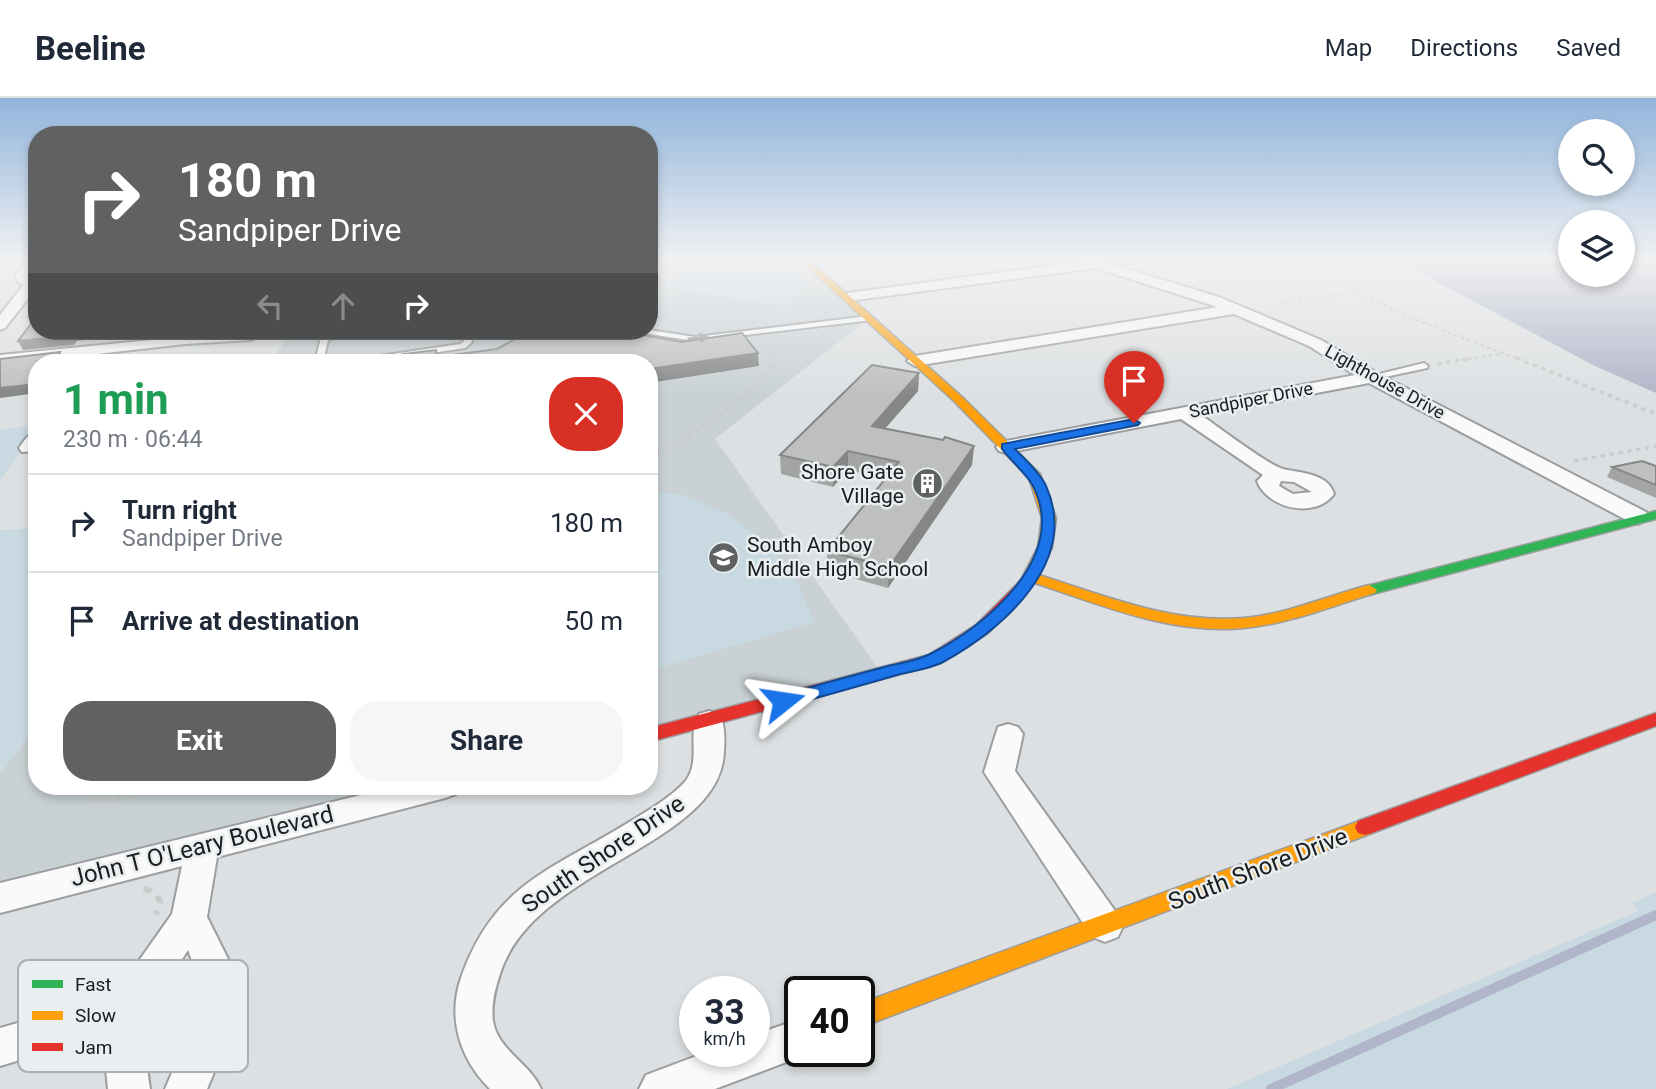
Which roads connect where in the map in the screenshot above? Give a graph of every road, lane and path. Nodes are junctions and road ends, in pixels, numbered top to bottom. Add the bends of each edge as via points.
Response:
1 (16, 305) edge
2 (856, 305) edge
3 (1225, 305) edge
4 (1385, 305) edge
5 (1237, 309) junction
6 (869, 318) junction
7 (0, 325) edge
8 (754, 331) junction
9 (658, 334) edge
10 (202, 340) edge
11 (468, 340) edge
12 (97, 354) edge
13 (410, 354) edge
14 (1502, 354) junction
15 (28, 358) edge
16 (0, 360) edge
17 (915, 361) junction
18 (1424, 366) joint
19 (1371, 377) junction
20 (1185, 413) junction
21 (1656, 414) edge
22 (1656, 446) edge
23 (1006, 447) junction
24 (658, 453) edge
25 (1551, 472) junction
26 (1277, 475) dead end
27 (1647, 516) edge
28 (1031, 577) junction
29 (1656, 719) edge
30 (709, 721) junction
31 (658, 734) edge
32 (1008, 734) dead end
33 (92, 795) edge
34 (138, 795) edge
35 (408, 795) edge
36 (202, 845) junction
37 (0, 898) edge
38 (189, 919) junction
39 (1105, 926) junction
40 (161, 960) edge
41 (213, 960) edge
42 (875, 1010) edge
43 (18, 1042) edge
44 (784, 1044) edge
45 (0, 1047) edge
46 (193, 1072) edge
47 (186, 1089) edge
48 (520, 1089) edge
49 (660, 1089) edge

1 - 7 street
2 - 6 street
3 - 5 street, Lighthouse Drive
4 - 14 path
5 - 17 street
5 - 19 street, Lighthouse Drive via 1315,343
6 - 8 lane
6 - 17 street
9 -> 8 lane via 687,340
8 - 24 path via 772,353 770,372
10 - 12 street
11 - 13 lane via 462,346
14 - 18 path
14 - 21 path
15 - 16 street
17 - 23 street
18 - 19 lane
19 - 20 street, Sandpiper Drive
19 - 25 street, Lighthouse Drive
20 - 23 street, Sandpiper Drive
20 - 26 street
22 - 25 path via 1565,463
23 - 28 street via 1039,484 1049,518 1045,547
25 - 27 street, Lighthouse Drive
27 - 28 street via 1245,623 1192,623 1158,616
28 - 30 street via 982,629 935,659
29 - 39 street, South Shore Drive
30 - 31 street
30 - 48 street, South Shore Drive via 709,762 702,782 683,802 643,830 529,898 482,961 474,1000 478,1042 498,1071
32 - 39 street via 999,772
33 - 34 path via 99,801
35 - 36 street, John T O'Leary Boulevard
36 - 37 street, John T O'Leary Boulevard
36 - 38 street
38 - 40 street
38 - 41 street
39 - 42 street, South Shore Drive
43 - 45 street
44 - 49 street
46 - 47 street

